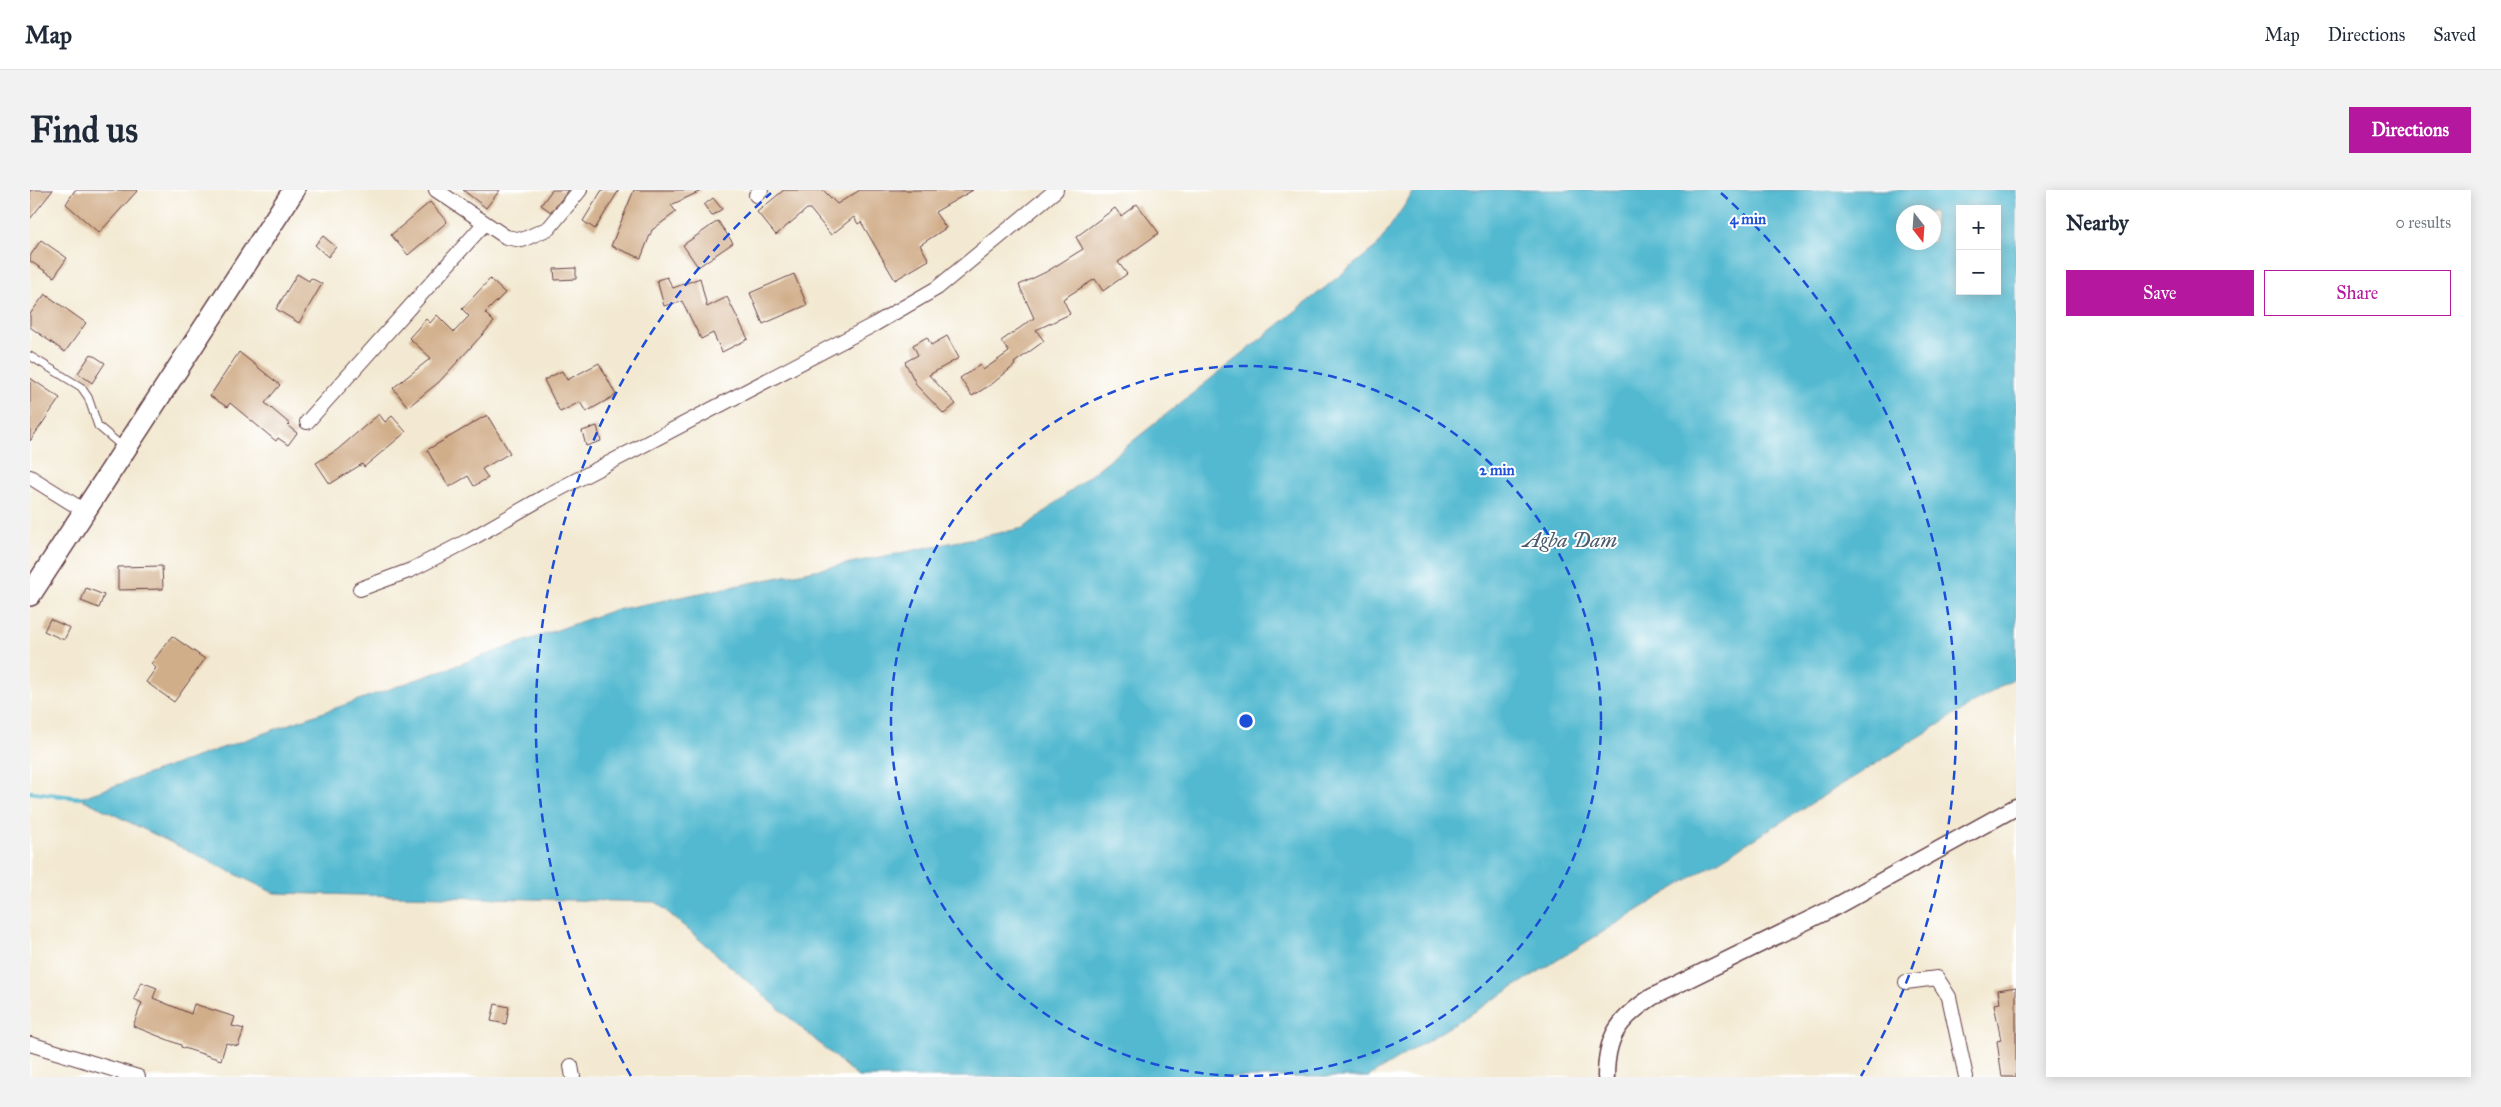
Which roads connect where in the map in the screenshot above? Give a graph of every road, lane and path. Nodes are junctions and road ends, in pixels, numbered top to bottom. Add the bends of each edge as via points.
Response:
1 (294, 190) edge
2 (436, 190) edge
3 (580, 190) edge
4 (1056, 190) edge
5 (484, 224) junction
6 (30, 356) edge
7 (307, 422) dead end
8 (126, 450) junction
9 (30, 477) edge
10 (86, 512) junction
11 (360, 589) dead end
12 (30, 596) edge
13 (2016, 807) edge
14 (1906, 982) dead end
15 (30, 1044) edge
16 (138, 1077) edge
17 (1606, 1077) edge
18 (1966, 1077) edge

1 - 8 main road
2 - 5 street
3 - 5 street via 549,228 522,240 506,237
4 - 11 street via 937,288 875,324 411,570
5 - 7 street
6 - 8 lane via 81,387 98,426
8 - 10 main road
9 - 10 street
10 - 12 main road
13 - 17 street via 1830,909 1630,1011 1613,1033 1606,1058
14 - 18 street via 1938,978 1949,997
15 - 16 street

